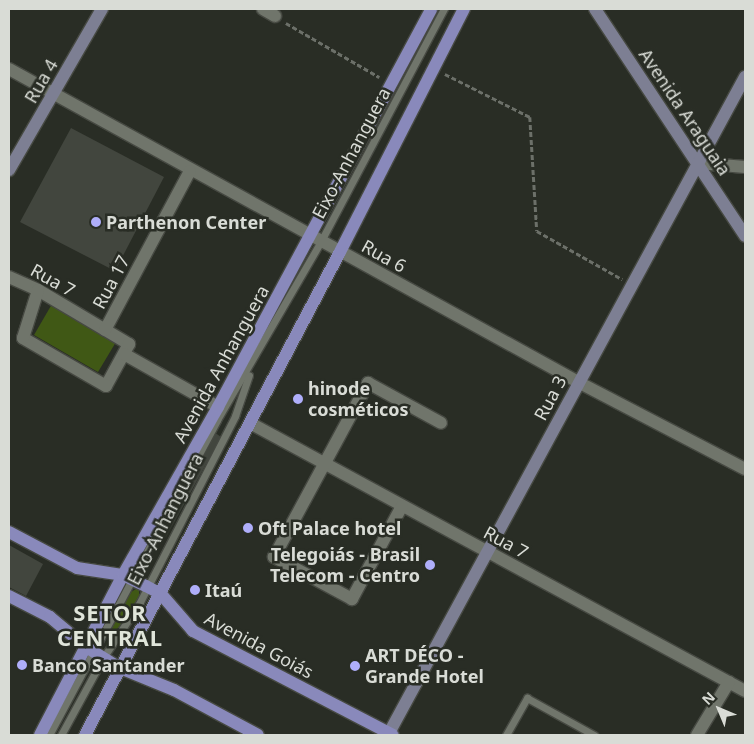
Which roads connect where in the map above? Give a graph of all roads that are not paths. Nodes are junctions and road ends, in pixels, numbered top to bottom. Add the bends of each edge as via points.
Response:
1 (102, 9) edge
2 (263, 9) edge
3 (431, 9) edge
4 (444, 9) edge
5 (464, 9) edge
6 (595, 9) edge
7 (275, 16) road end
8 (9, 69) edge
9 (745, 77) edge
10 (55, 92) junction
11 (698, 163) junction
12 (745, 166) edge
13 (9, 170) edge
14 (190, 171) junction
15 (745, 236) edge
16 (316, 238) junction
17 (340, 252) junction
18 (9, 277) edge
19 (38, 290) junction
20 (105, 330) junction
21 (124, 354) junction
22 (253, 363) junction
23 (578, 382) junction
24 (218, 407) junction
25 (250, 422) junction
26 (441, 423) dead end
27 (326, 464) junction
28 (745, 470) edge
29 (402, 506) junction
30 (9, 532) edge
31 (488, 552) junction
32 (128, 577) junction
33 (146, 586) junction
34 (160, 594) junction
35 (9, 596) edge
36 (94, 653) junction
37 (120, 668) junction
38 (729, 682) junction
39 (745, 691) edge
40 (40, 735) edge
41 (49, 735) edge
42 (61, 735) edge
43 (84, 735) edge
44 (258, 735) edge
45 (390, 735) edge
46 (506, 735) edge
47 (594, 735) edge
48 (697, 735) edge

1 - 10 street, Rua 4
2 - 7 street
3 - 16 main road, Avenida Anhanguera
4 - 16 lane, Eixo-Anhanguera
5 - 17 main road
6 - 11 street, Avenida Araguaia
8 - 10 street, Rua 6
9 - 11 street, Rua 3
10 - 13 street, Rua 4
10 - 14 street, Rua 6
11 - 12 street
11 - 15 street, Avenida Araguaia
11 - 23 street, Rua 3
14 - 16 street, Rua 6
14 - 20 street, Rua 17
16 - 17 street, Rua 6
16 - 22 lane, Eixo-Anhanguera
16 - 24 main road, Avenida Anhanguera
17 - 23 street, Rua 6
17 - 25 main road
18 - 19 street, Rua 7
19 - 20 street, Rua 7
19 - 21 street via 23,338 106,386
20 - 21 street, Rua 7 via 129,344
21 - 24 street
22 - 32 lane, Eixo-Anhanguera
22 - 33 lane, Eixo-Anhanguera via 235,416
23 - 28 street, Rua 6
23 - 31 street, Rua 3
24 - 32 main road, Avenida Anhanguera
25 - 27 street, Rua 7
25 - 34 main road
26 - 27 street via 368,383
27 - 29 street, Rua 7
27 - 29 street via 274,557 352,599
29 - 31 street, Rua 7
30 - 32 main road, Avenida Goiás via 76,568
31 - 38 street, Rua 7
31 - 45 street, Rua 3
32 - 33 main road, Avenida Goiás
32 - 36 main road, Avenida Anhanguera
33 - 34 main road, Avenida Goiás
33 - 36 lane, Eixo-Anhanguera via 120,636
34 - 37 main road
34 - 45 main road, Avenida Goiás via 193,631
35 - 36 main road via 50,617
36 - 37 main road
36 - 40 main road, Avenida Anhanguera
36 - 41 lane, Eixo-Anhanguera
36 - 42 lane, Eixo-Anhanguera
37 - 43 main road
37 - 44 main road via 174,690
38 - 39 street, Rua 7
38 - 48 street
46 - 47 lane via 527,698

